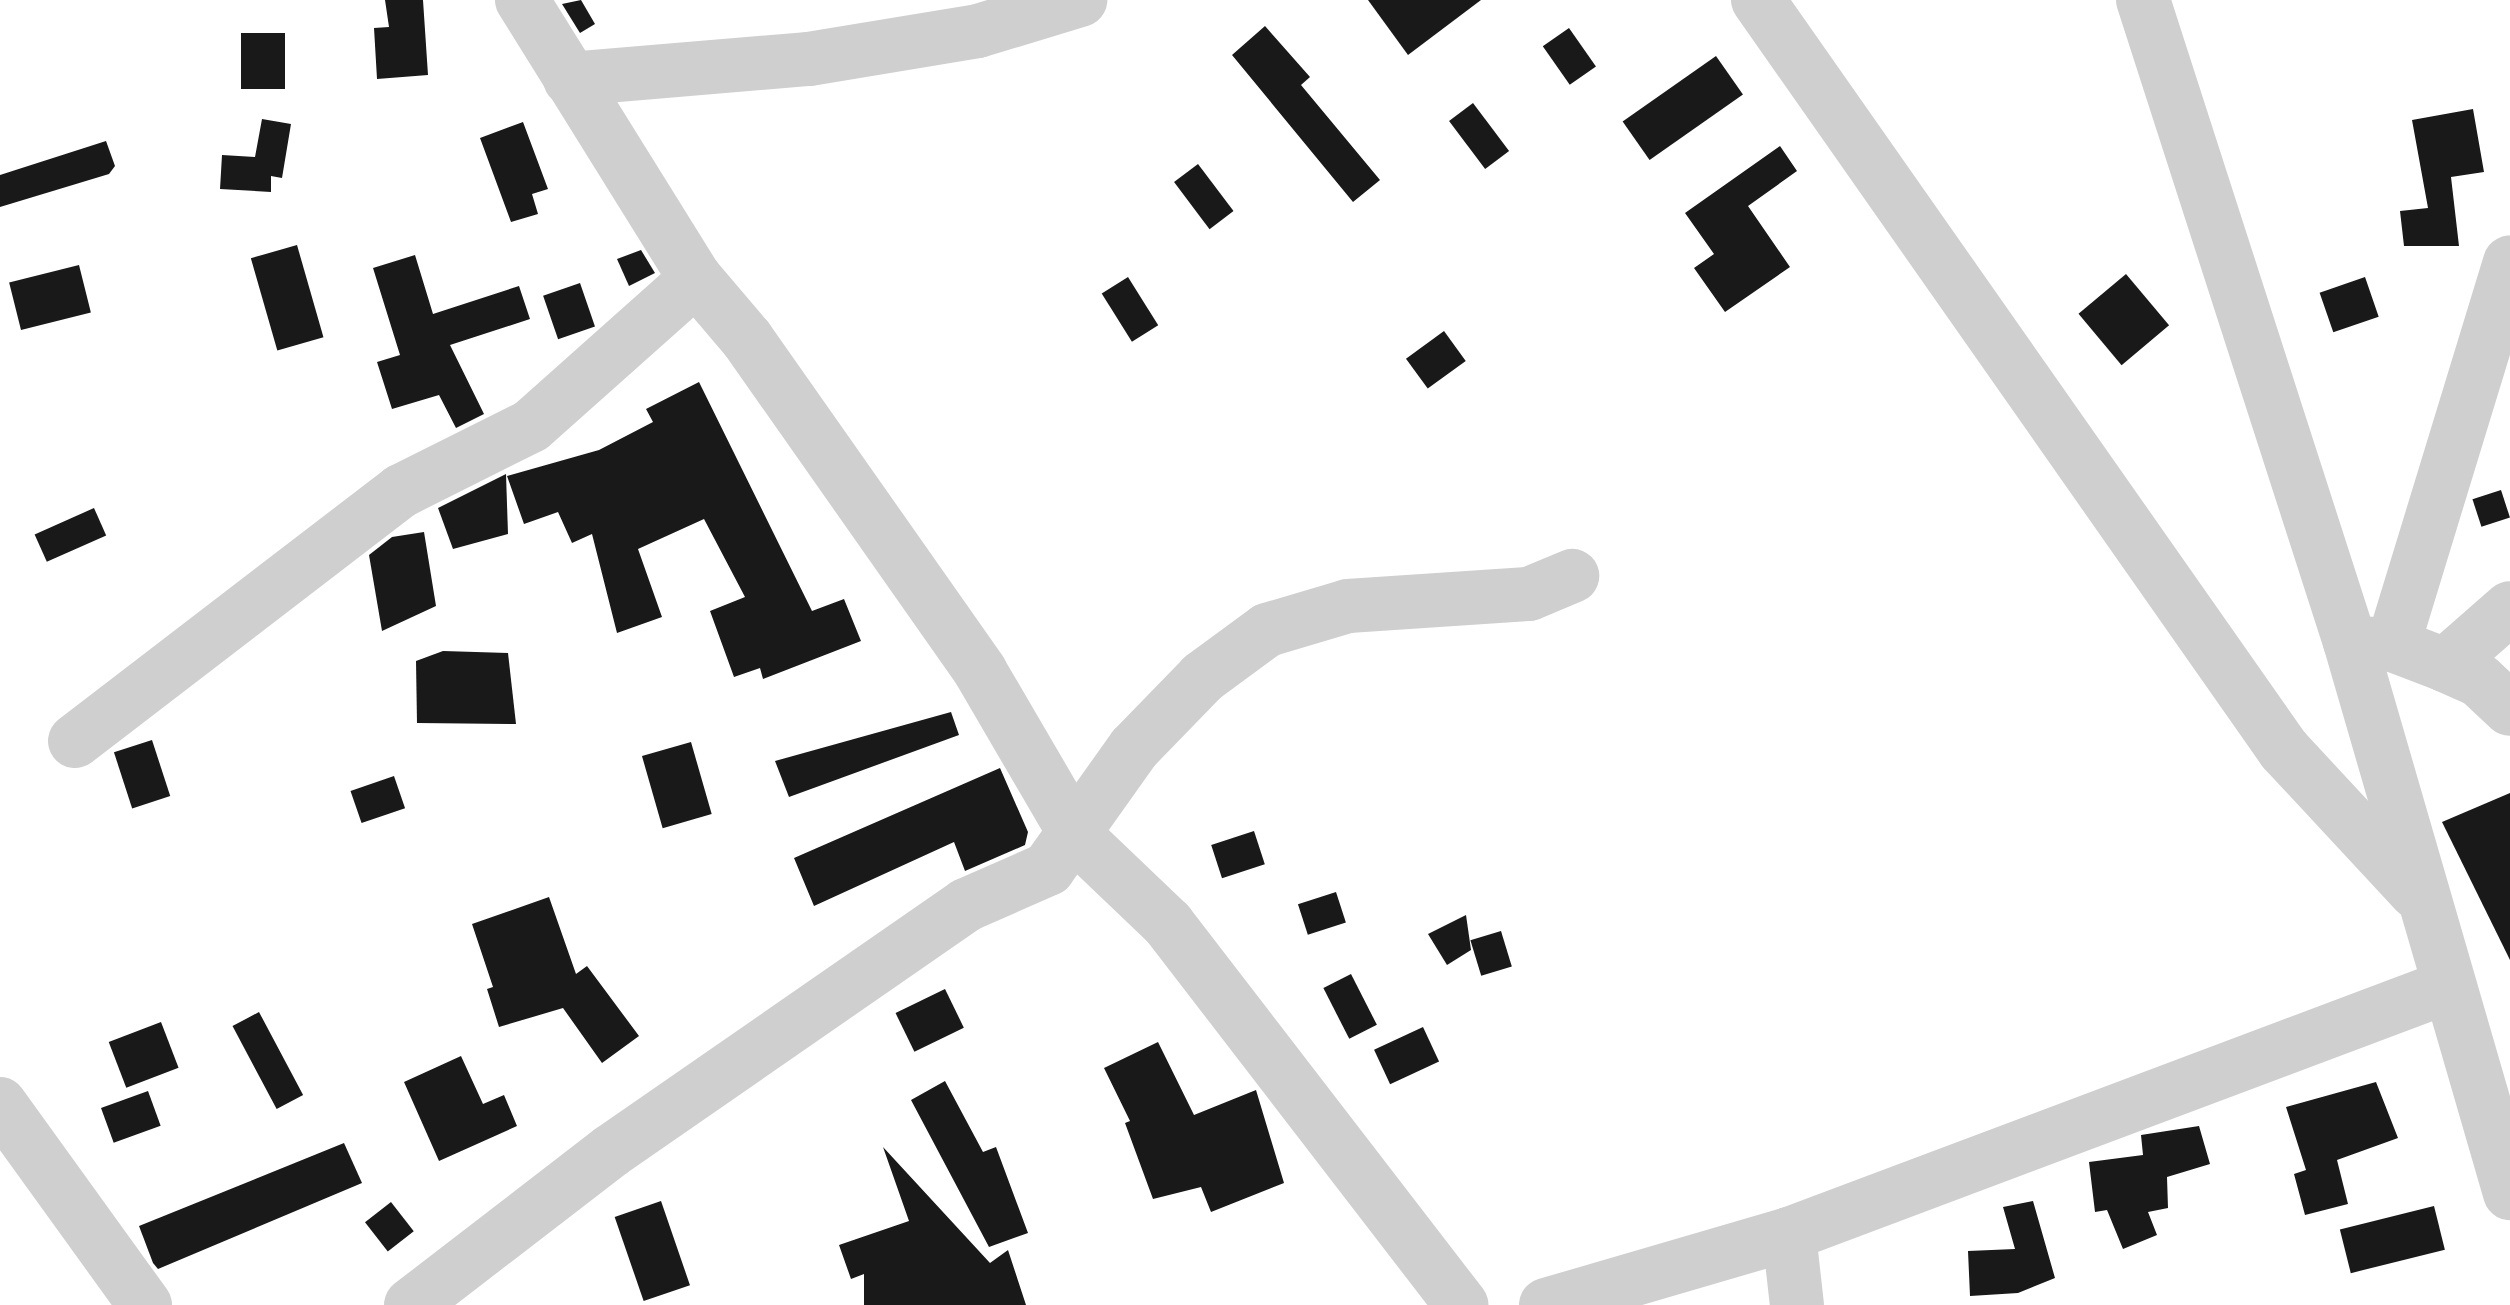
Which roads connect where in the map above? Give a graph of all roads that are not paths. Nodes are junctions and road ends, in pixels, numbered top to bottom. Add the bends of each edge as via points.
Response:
1 (522, 0) edge
2 (1080, 0) edge
3 (1758, 0) edge
4 (2143, 0) edge
5 (570, 79) junction
6 (2510, 262) edge
7 (696, 279) junction
8 (1572, 576) dead end
9 (2510, 608) edge
10 (2372, 644) junction
11 (2445, 664) junction
12 (2510, 710) edge
13 (75, 742) dead end
14 (1077, 837) junction
15 (2422, 898) junction
16 (2447, 987) junction
17 (0, 1104) edge
18 (2510, 1193) edge
19 (1789, 1234) junction
20 (145, 1305) edge
21 (411, 1305) edge
22 (1461, 1305) edge
23 (1546, 1305) edge
24 (1797, 1305) edge

1 - 5 street
2 - 5 street via 978,31 809,59
3 - 15 street via 2284,750
4 - 10 street
5 - 7 street
6 - 10 street
7 - 13 street via 531,426 401,491
7 - 14 street via 747,339 980,671
8 - 14 street via 1529,595 1348,606 1267,630 1203,677 1134,748
9 - 11 street
10 - 11 street
10 - 15 street
11 - 12 street via 2479,680
14 - 21 street via 1048,869 966,905 611,1151
14 - 22 street via 1168,924
15 - 16 street
16 - 18 street
16 - 19 street
17 - 20 street
19 - 23 street
19 - 24 street

